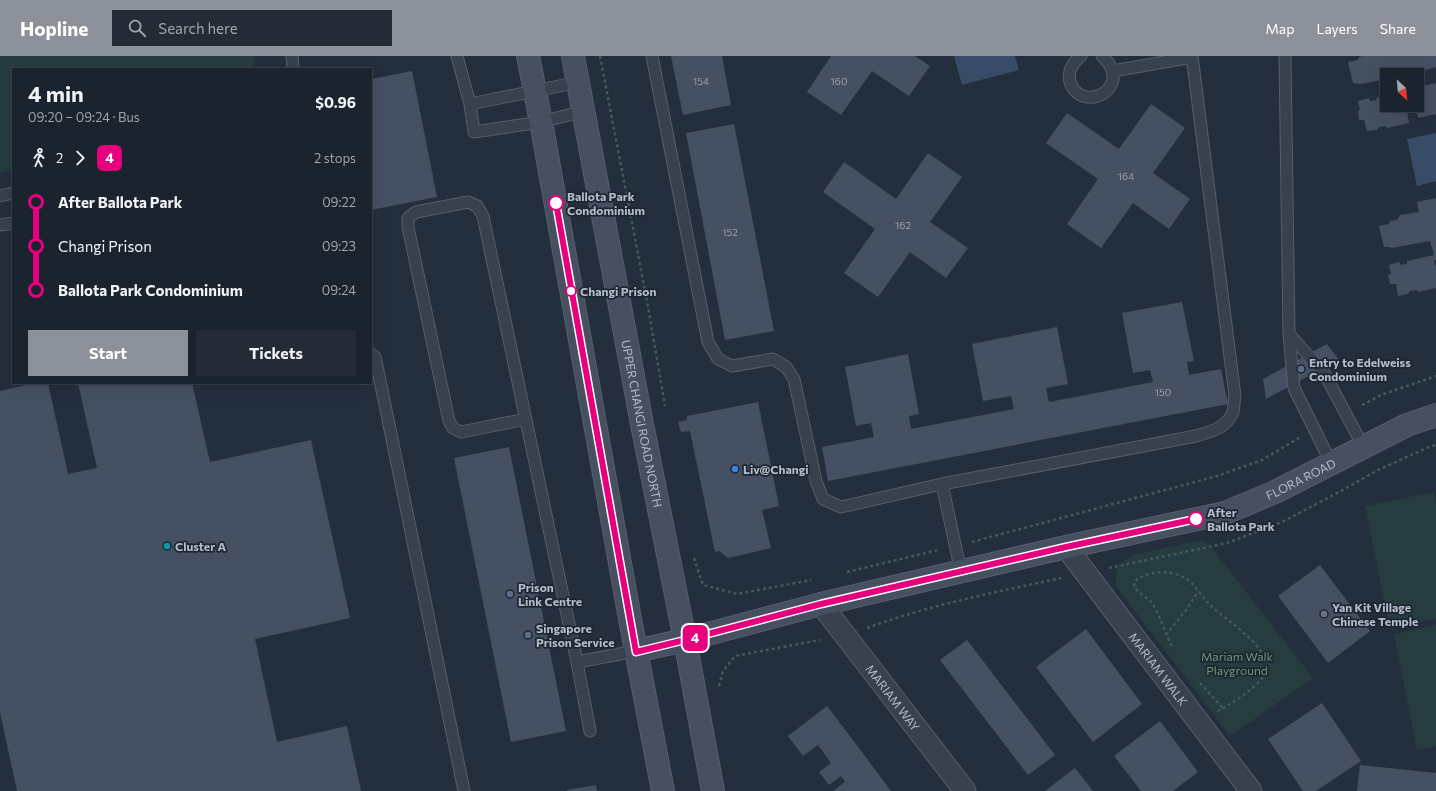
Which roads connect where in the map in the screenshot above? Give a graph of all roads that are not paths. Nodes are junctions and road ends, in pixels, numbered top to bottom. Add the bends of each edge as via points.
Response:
1 (292, 56) edge
2 (457, 56) edge
3 (528, 56) edge
4 (573, 56) edge
5 (652, 56) edge
6 (1081, 56) edge
7 (1102, 56) edge
8 (1192, 56) edge
9 (1284, 56) edge
10 (294, 68) edge
11 (1113, 71) junction
12 (578, 82) junction
13 (535, 91) junction
14 (470, 104) junction
15 (584, 111) junction
16 (541, 122) junction
17 (12, 194) edge
18 (0, 196) edge
19 (12, 223) edge
20 (0, 225) edge
21 (1289, 334) junction
22 (372, 355) edge
23 (1436, 415) edge
24 (526, 419) junction
25 (1363, 446) junction
26 (1331, 463) junction
27 (942, 484) junction
28 (1066, 547) junction
29 (961, 572) junction
30 (821, 604) junction
31 (685, 640) junction
32 (636, 652) junction
33 (577, 662) junction
34 (590, 731) dead end
35 (464, 791) edge
36 (663, 791) edge
37 (712, 791) edge
38 (965, 791) edge
39 (1251, 791) edge

1 - 10 lane
2 - 14 lane
3 - 13 street
4 - 12 street, UPPER CHANGI ROAD NORTH
5 - 27 lane via 708,342 718,359 732,366 773,359 786,367 794,379 816,481 823,499 841,507
6 - 11 lane via 1074,61 1069,70 1069,80 1073,89 1081,96 1100,96 1108,90 1113,81
7 - 11 lane via 1109,62
8 - 11 lane
8 - 27 lane via 1235,396 1232,412 1224,425 1213,432
9 - 21 lane
12 - 13 lane
12 - 15 street, UPPER CHANGI ROAD NORTH
13 - 14 lane
13 - 16 street
14 - 16 lane via 475,131
15 - 16 lane
15 - 31 street, UPPER CHANGI ROAD NORTH via 620,312
16 - 32 street
17 - 18 lane
19 - 20 lane
21 - 25 lane via 1324,374
21 - 26 lane via 1294,388
22 - 35 lane via 376,361
23 - 25 street, FLORA ROAD via 1407,425
24 - 24 lane via 462,432 453,428 449,421 408,227 408,218 416,212 468,202 477,206 483,216
24 - 33 lane
25 - 26 street, FLORA ROAD
26 - 28 street, FLORA ROAD via 1275,492 1225,513
27 - 29 lane
28 - 29 street
28 - 39 street, MARIAM WALK
29 - 30 street
30 - 31 street
30 - 38 street, MARIAM WAY
31 - 32 street
31 - 37 street, UPPER CHANGI ROAD NORTH
32 - 33 lane
32 - 36 street
33 - 34 lane

